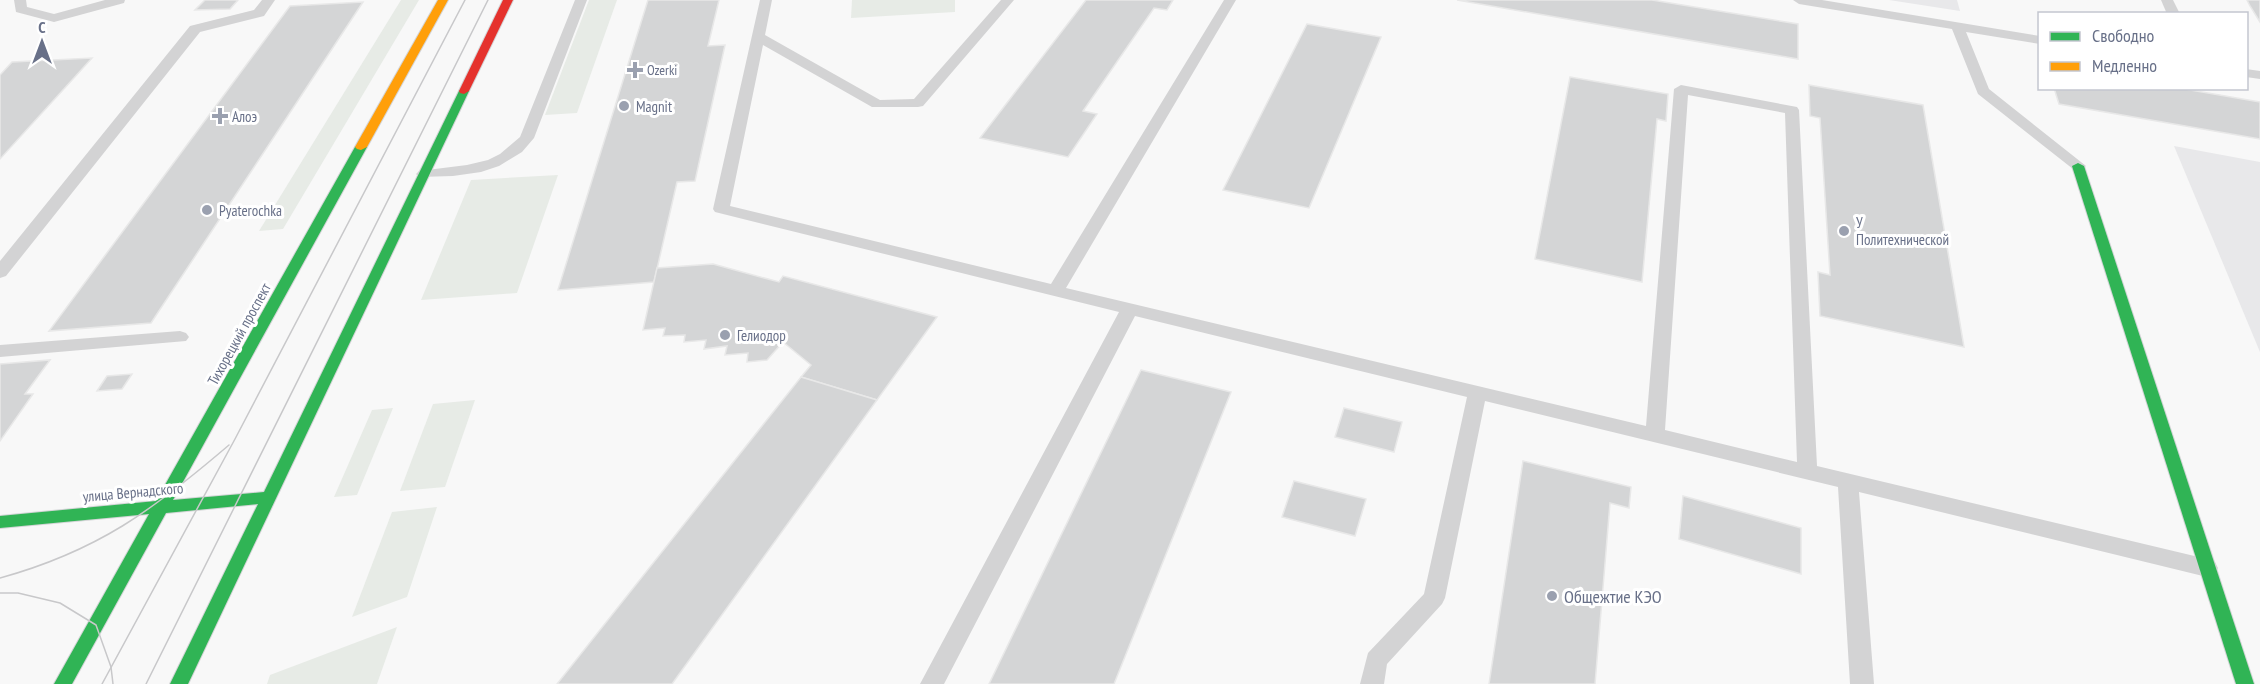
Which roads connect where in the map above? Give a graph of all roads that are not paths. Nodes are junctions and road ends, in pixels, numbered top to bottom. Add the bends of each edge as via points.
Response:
1 (20, 0) edge
2 (119, 0) edge
3 (269, 0) edge
4 (443, 0) edge
5 (508, 0) edge
6 (581, 0) edge
7 (766, 0) edge
8 (1008, 0) edge
9 (1230, 0) edge
10 (1799, 0) edge
11 (1957, 26) junction
12 (758, 37) junction
13 (2038, 39) edge
14 (2078, 166) joint
15 (424, 174) junction
16 (0, 272) edge
17 (1055, 291) junction
18 (1130, 309) junction
19 (180, 338) dead end
20 (0, 351) edge
21 (1477, 392) junction
22 (1655, 435) junction
23 (1807, 471) junction
24 (1848, 481) junction
25 (269, 497) junction
26 (164, 506) junction
27 (0, 522) edge
28 (2207, 568) junction
29 (63, 684) edge
30 (179, 684) edge
31 (932, 684) edge
32 (1372, 684) edge
33 (1862, 684) edge
34 (2245, 684) edge

1 - 2 lane via 21,9 54,18
3 - 16 lane via 259,13 195,29
4 - 26 main road, Тихорецкий проспект
5 - 15 main road
6 - 15 lane via 527,138 518,150 480,168
7 - 12 lane
8 - 12 lane via 918,103 877,104
9 - 17 lane
10 - 11 lane
11 - 13 lane
11 - 14 lane via 1983,91
12 - 17 lane via 721,209
14 - 28 main road
15 - 25 main road
17 - 18 lane
18 - 21 lane
18 - 31 lane
19 - 20 lane
21 - 22 lane
21 - 32 lane via 1434,598 1376,660
22 - 23 lane
22 - 23 lane via 1681,89 1792,110
23 - 24 lane
24 - 28 lane
24 - 33 lane
25 - 26 main road, улица Вернадского
25 - 30 main road
26 - 27 main road, улица Вернадского
26 - 29 main road, Тихорецкий проспект
28 - 34 main road

